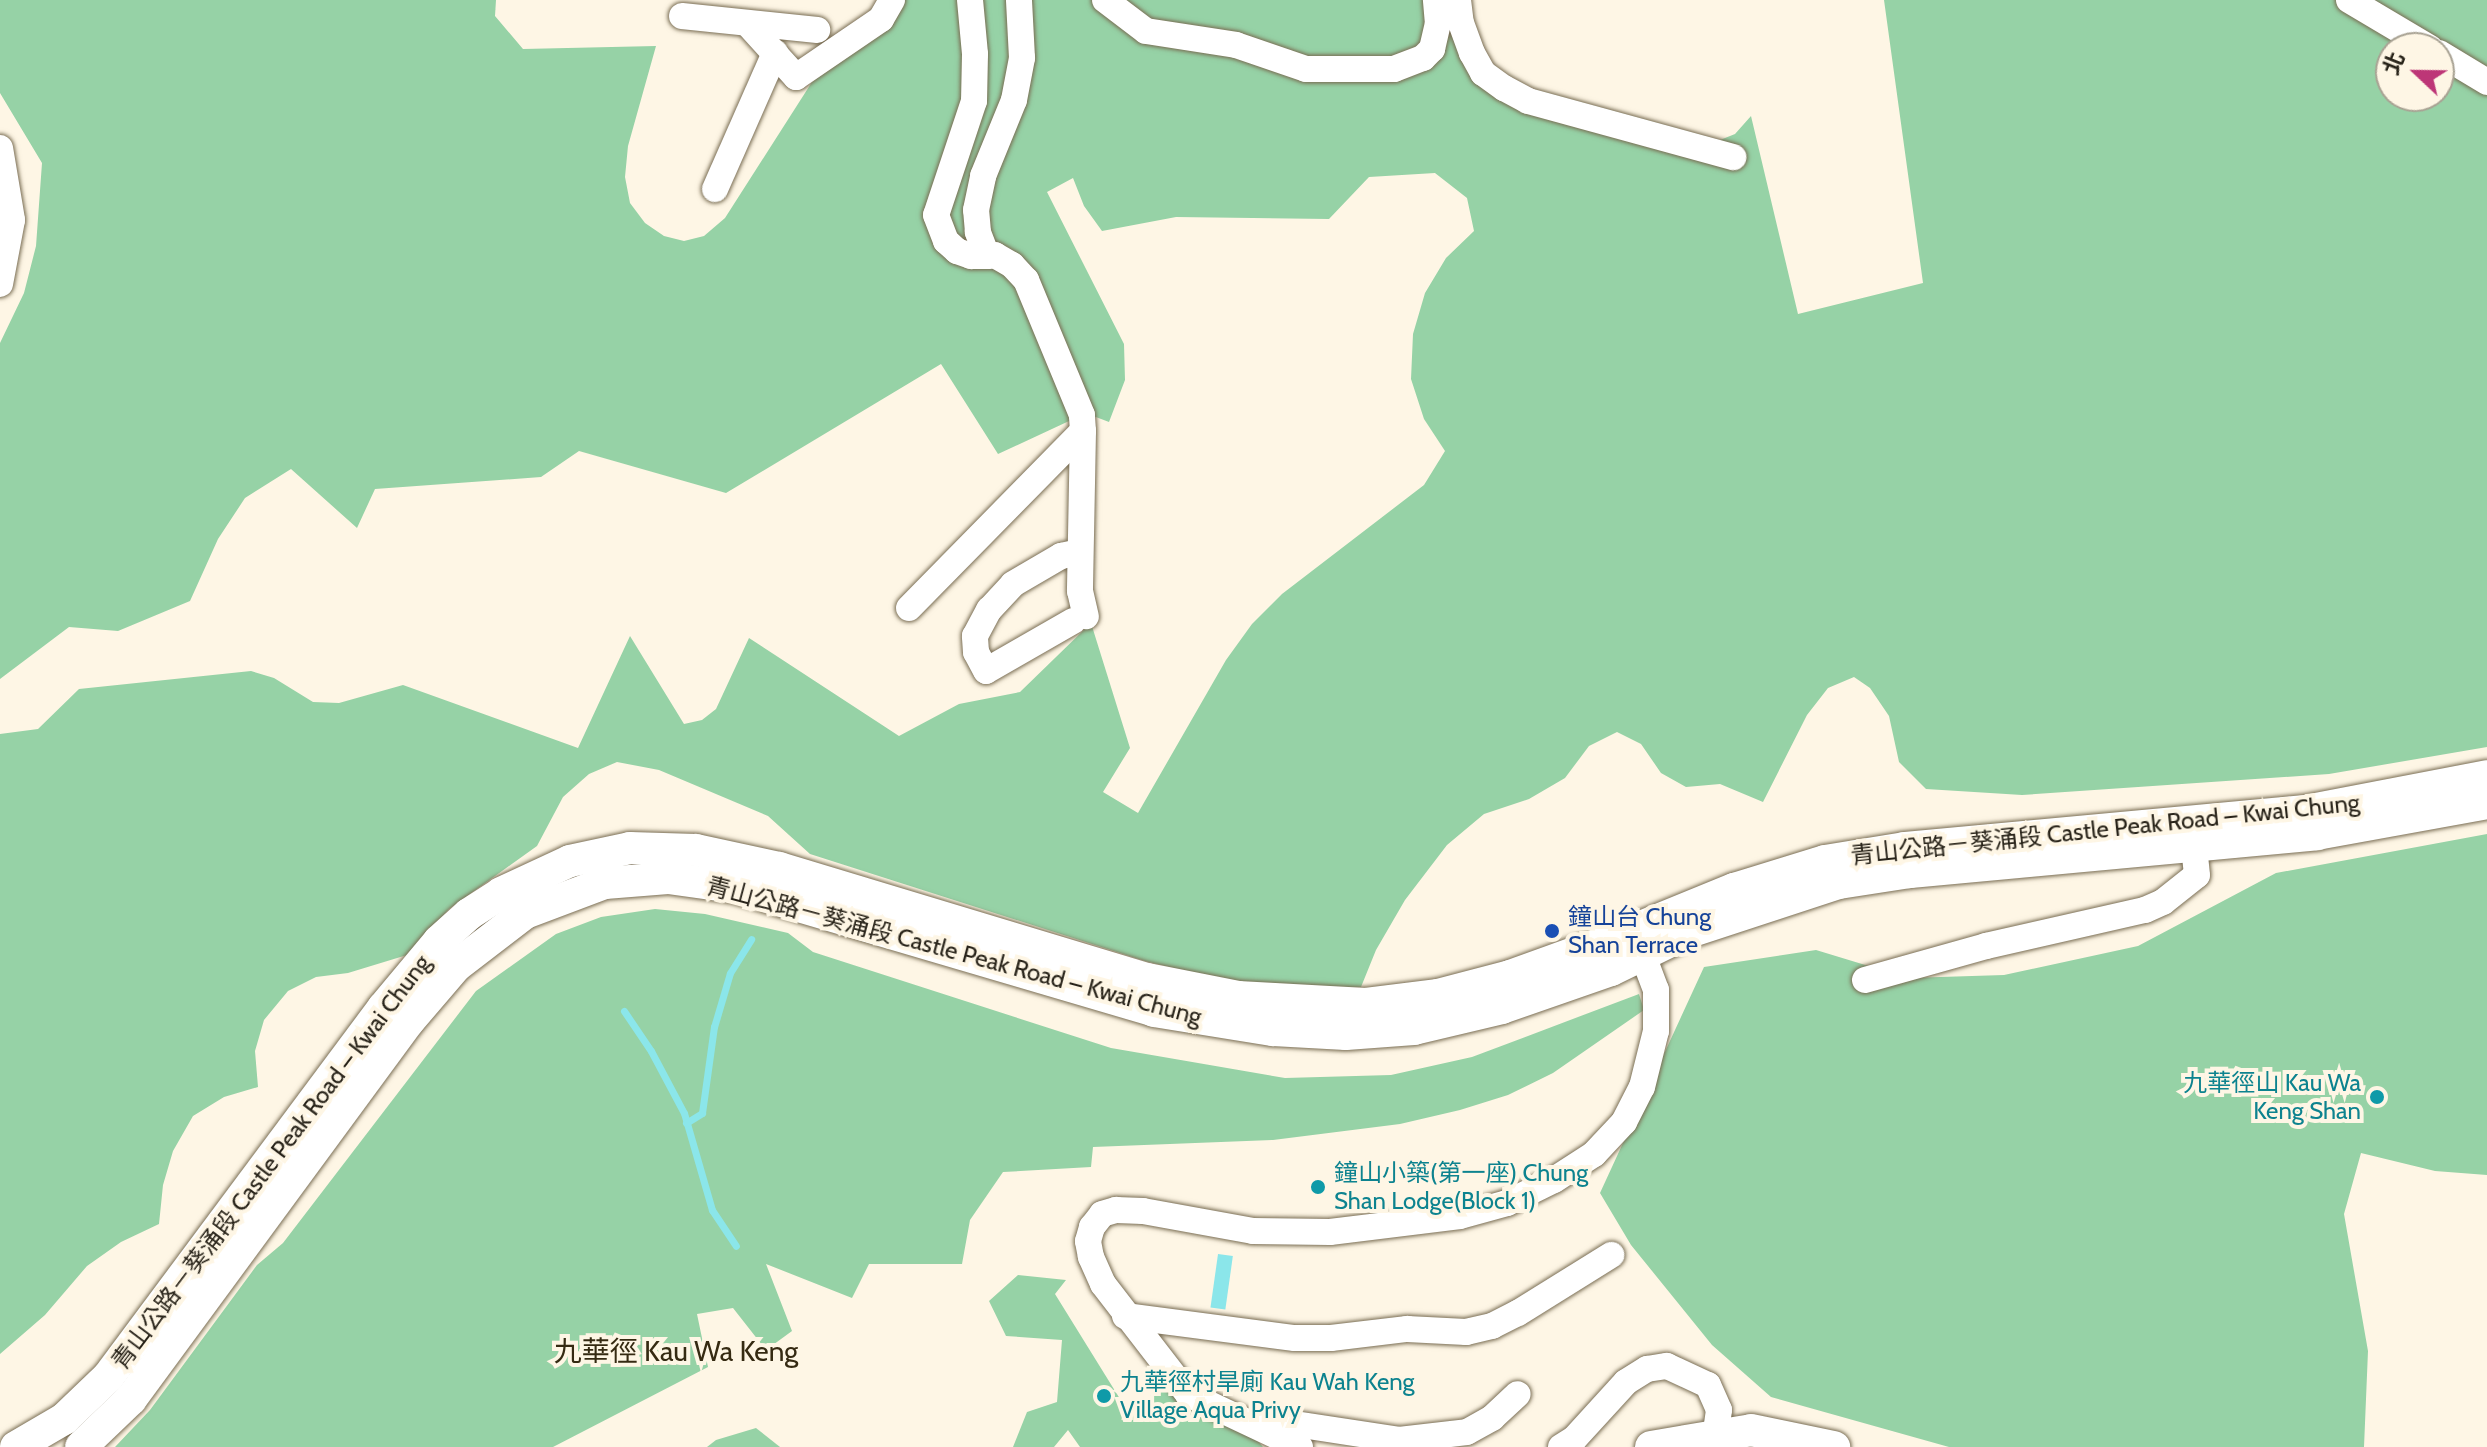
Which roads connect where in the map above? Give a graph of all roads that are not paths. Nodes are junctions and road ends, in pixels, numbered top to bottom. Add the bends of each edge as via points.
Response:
1 (892, 0) edge
2 (970, 0) edge
3 (1019, 0) edge
4 (1105, 0) edge
5 (1436, 0) edge
6 (1458, 0) edge
7 (2349, 0) edge
8 (682, 16) dead end
9 (747, 23) junction
10 (817, 30) dead end
11 (2403, 32) edge
12 (775, 53) junction
13 (2455, 63) edge
14 (2487, 82) edge
15 (0, 148) edge
16 (1733, 157) dead end
17 (715, 189) dead end
18 (987, 256) junction
19 (0, 284) edge
20 (1083, 431) junction
21 (1080, 552) junction
22 (909, 608) dead end
23 (2487, 776) edge
24 (2487, 803) edge
25 (2194, 847) junction
26 (1638, 942) junction
27 (1865, 980) dead end
28 (1611, 1255) dead end
29 (1125, 1316) junction
30 (1518, 1394) dead end
31 (1254, 1424) junction
32 (1789, 1442) edge
33 (1723, 1443) edge
34 (16, 1447) edge
35 (81, 1447) edge
36 (1300, 1447) edge
37 (1561, 1447) edge
38 (1651, 1447) edge
39 (1834, 1447) edge

1 - 12 street via 881,19 796,77
2 - 18 street via 974,101 936,215 939,232 957,251
3 - 18 street via 1022,58 1014,100 983,176 976,210
4 - 5 street via 1146,31 1236,45 1306,69 1394,69 1432,49
6 - 16 street via 1472,53 1483,73 1504,88 1528,101
7 - 11 street
8 - 9 street
9 - 10 street
9 - 12 street
12 - 17 street
13 - 14 street
15 - 19 street via 12,220
18 - 20 street via 1012,265 1026,280 1082,415
20 - 21 street
20 - 22 street
21 - 21 street via 1080,619 986,671 975,636 989,610 1013,584 1061,556
23 - 26 main road, 青山公路－葵涌段 Castle Peak Road – Kwai Chung via 2311,810 1852,855 1762,879
24 - 25 main road, 青山公路－葵涌段 Castle Peak Road – Kwai Chung via 2366,827
25 - 26 main road, 青山公路－葵涌段 Castle Peak Road – Kwai Chung via 1862,879 1689,932
25 - 27 street via 2197,875 2145,910
26 - 29 street via 1656,990 1656,1031 1642,1087 1624,1122 1594,1154 1507,1203 1410,1223 1285,1233 1143,1211 1102,1214 1088,1241 1091,1257
26 - 34 main road, 青山公路－葵涌段 Castle Peak Road – Kwai Chung via 1438,995 1366,1004 1281,1001 1147,979 738,858 696,850 630,848 570,861 501,893 439,941 383,1008 117,1367 64,1419
26 - 35 main road, 青山公路－葵涌段 Castle Peak Road – Kwai Chung via 1589,978 1474,1016 1384,1032 1309,1033 1143,1008 734,887 637,878 580,889 525,913 440,983 131,1399
28 - 29 street via 1505,1320 1466,1332 1407,1329 1295,1338
29 - 31 street via 1188,1394
30 - 31 street via 1467,1432 1399,1440 1295,1424
31 - 36 street
32 - 33 main road via 1751,1430
32 - 39 main road
33 - 37 street via 1719,1410 1708,1385 1667,1366 1647,1369 1626,1382
33 - 38 main road

